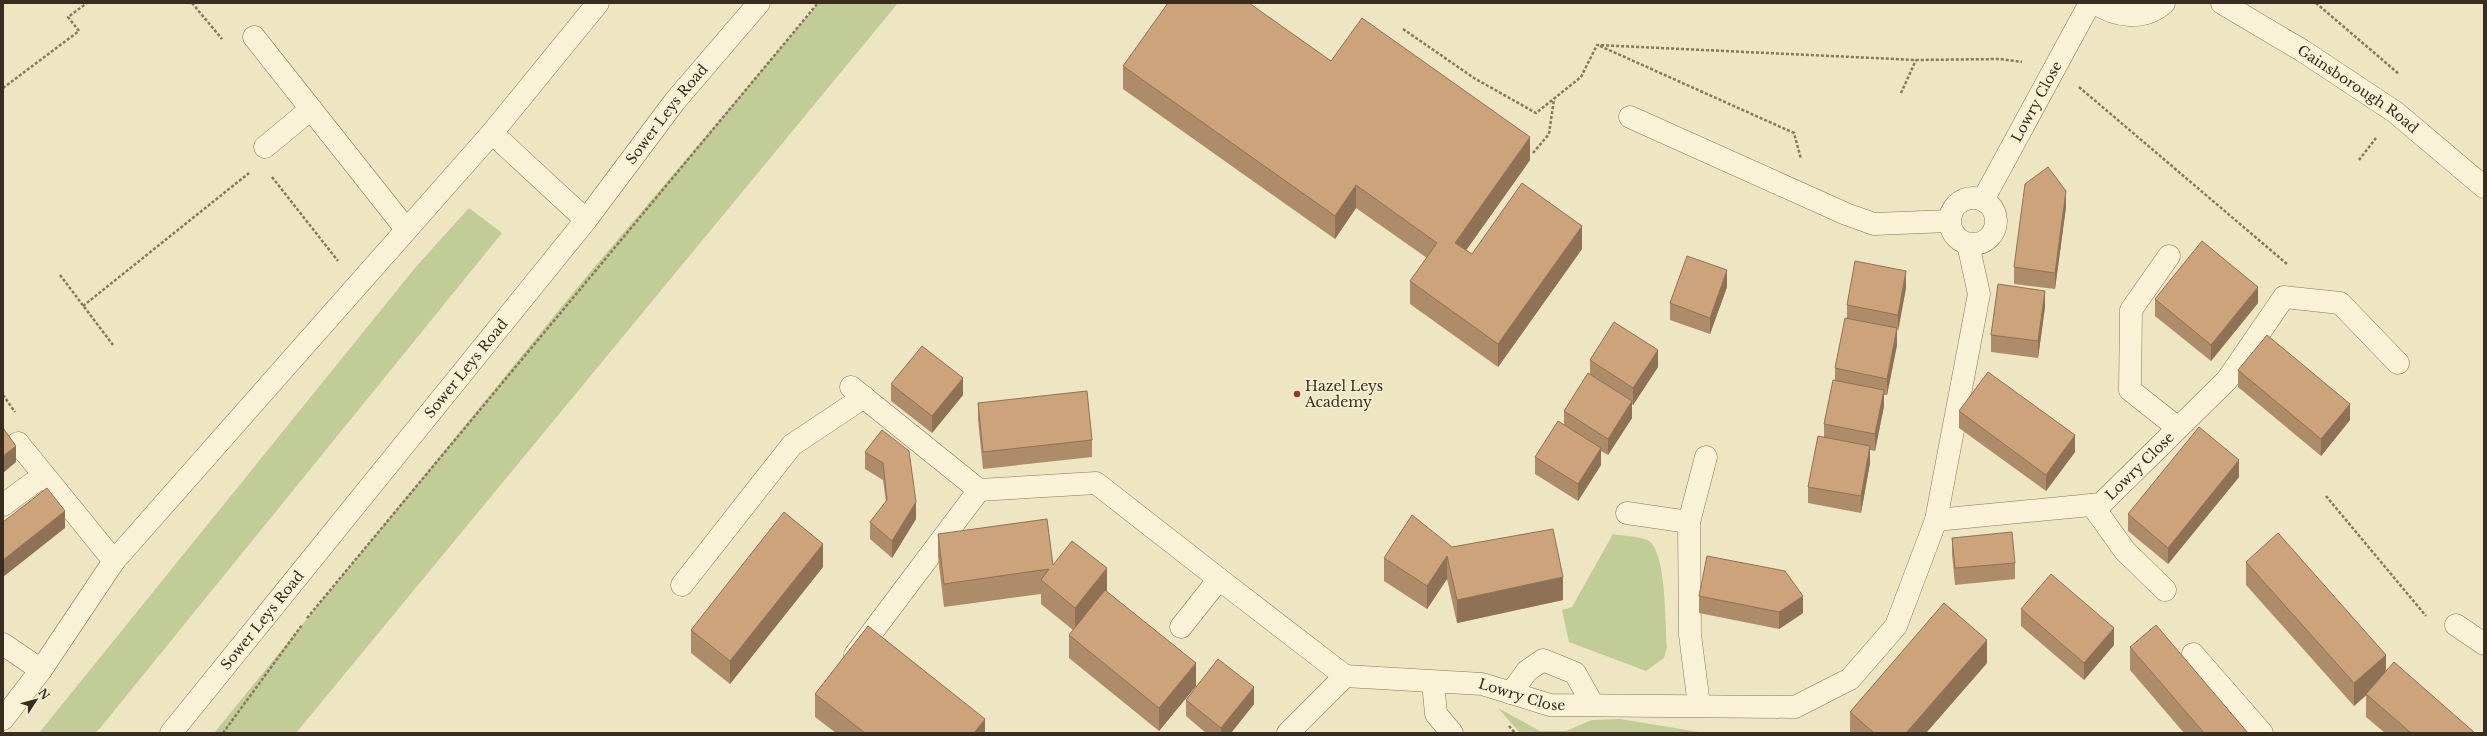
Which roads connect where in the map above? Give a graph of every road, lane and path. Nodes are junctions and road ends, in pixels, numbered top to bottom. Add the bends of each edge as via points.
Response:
1 (87, 3) edge
2 (759, 3) edge
3 (818, 3) edge
4 (2090, 3) edge
5 (2096, 3) edge
6 (2164, 3) edge
7 (2222, 3) edge
8 (2316, 3) edge
9 (588, 7) edge
10 (1403, 29) dead end
11 (254, 37) dead end
12 (1597, 45) junction
13 (1916, 60) junction
14 (2056, 67) junction
15 (3, 88) edge
16 (1901, 93) dead end
17 (1554, 98) junction
18 (311, 109) junction
19 (2395, 112) junction
20 (1630, 117) dead end
21 (492, 133) junction
22 (261, 153) junction
23 (1533, 153) dead end
24 (2484, 187) edge
25 (1794, 190) junction
26 (1983, 200) junction
27 (586, 220) junction
28 (1949, 222) junction
29 (406, 229) junction
30 (1968, 244) junction
31 (2169, 256) dead end
32 (60, 275) dead end
33 (357, 285) junction
34 (2294, 299) junction
35 (83, 306) junction
36 (113, 345) dead end
37 (2398, 363) dead end
38 (2178, 428) junction
39 (18, 442) dead end
40 (1706, 457) dead end
41 (44, 475) junction
42 (979, 490) junction
43 (2326, 496) dead end
44 (3, 504) edge
45 (2092, 505) junction
46 (1627, 513) dead end
47 (1936, 520) junction
48 (1689, 522) junction
49 (114, 561) junction
50 (1220, 580) junction
51 (682, 585) dead end
52 (2165, 590) dead end
53 (2456, 624) joint
54 (1181, 627) dead end
55 (3, 644) edge
56 (2484, 644) edge
57 (2193, 654) dead end
58 (845, 668) edge
59 (41, 670) junction
60 (1345, 676) junction
61 (1433, 682) junction
62 (1511, 693) junction
63 (1593, 705) junction
64 (1699, 706) junction
65 (3, 719) edge
66 (171, 733) edge
67 (223, 733) edge
68 (1288, 733) edge
69 (1452, 733) edge
70 (2262, 733) edge

1 - 15 path via 68,17 79,31
2 - 27 street, Sower Leys Road via 675,101
3 - 67 path via 302,624
4 - 14 street, Lowry Close
5 - 6 street via 2107,11 2125,16 2143,14
7 - 19 street, Gainsborough Road via 2302,51
8 - 19 path via 2414,87
9 - 21 street
10 - 17 path via 1474,78 1536,113
11 - 18 street
12 - 13 path
12 - 17 path via 1581,78
12 - 25 path via 1794,133 1804,172
13 - 14 path via 2000,59
13 - 16 path
14 - 26 street, Lowry Close
14 - 34 path via 2297,273
17 - 23 path via 1549,134
18 - 22 street
18 - 29 street
19 - 24 street, Gainsborough Road
20 - 25 street
21 - 27 street
21 - 29 street
22 - 33 path
22 - 35 path via 252,171
25 - 28 street via 1874,224
26 - 28 street via 1967,198 1960,201 1950,214
26 - 30 street via 1994,211 1996,226 1988,238 1975,244
27 - 66 street, Sower Leys Road
28 - 30 street via 1955,236
29 - 33 street
30 - 47 street, Lowry Close via 1979,294
31 - 38 street via 2131,310 2130,390
32 - 35 path
33 - 49 street
34 - 37 street via 2340,303
34 - 38 street, Lowry Close via 2284,297 2227,380
35 - 36 path
38 - 45 street, Lowry Close via 2101,504
39 - 41 street
40 - 48 street
41 - 44 street
41 - 49 street
42 - 50 street via 1096,483
42 - 51 street via 857,392 792,445
42 - 58 street
43 - 53 path via 2441,633
45 - 47 street, Lowry Close
45 - 52 street via 2125,551
46 - 48 street
47 - 64 street, Lowry Close via 1896,626 1850,679 1795,707
48 - 64 street via 1690,635
49 - 59 street
50 - 54 street
50 - 60 street
53 - 56 street
55 - 59 street
57 - 70 street
59 - 65 street
60 - 61 street, Lowry Close
60 - 68 street
61 - 62 street, Lowry Close via 1482,684
61 - 69 street via 1436,714
62 - 63 street, Lowry Close via 1550,705
62 - 63 street via 1527,671 1544,660 1575,673
63 - 64 street, Lowry Close

